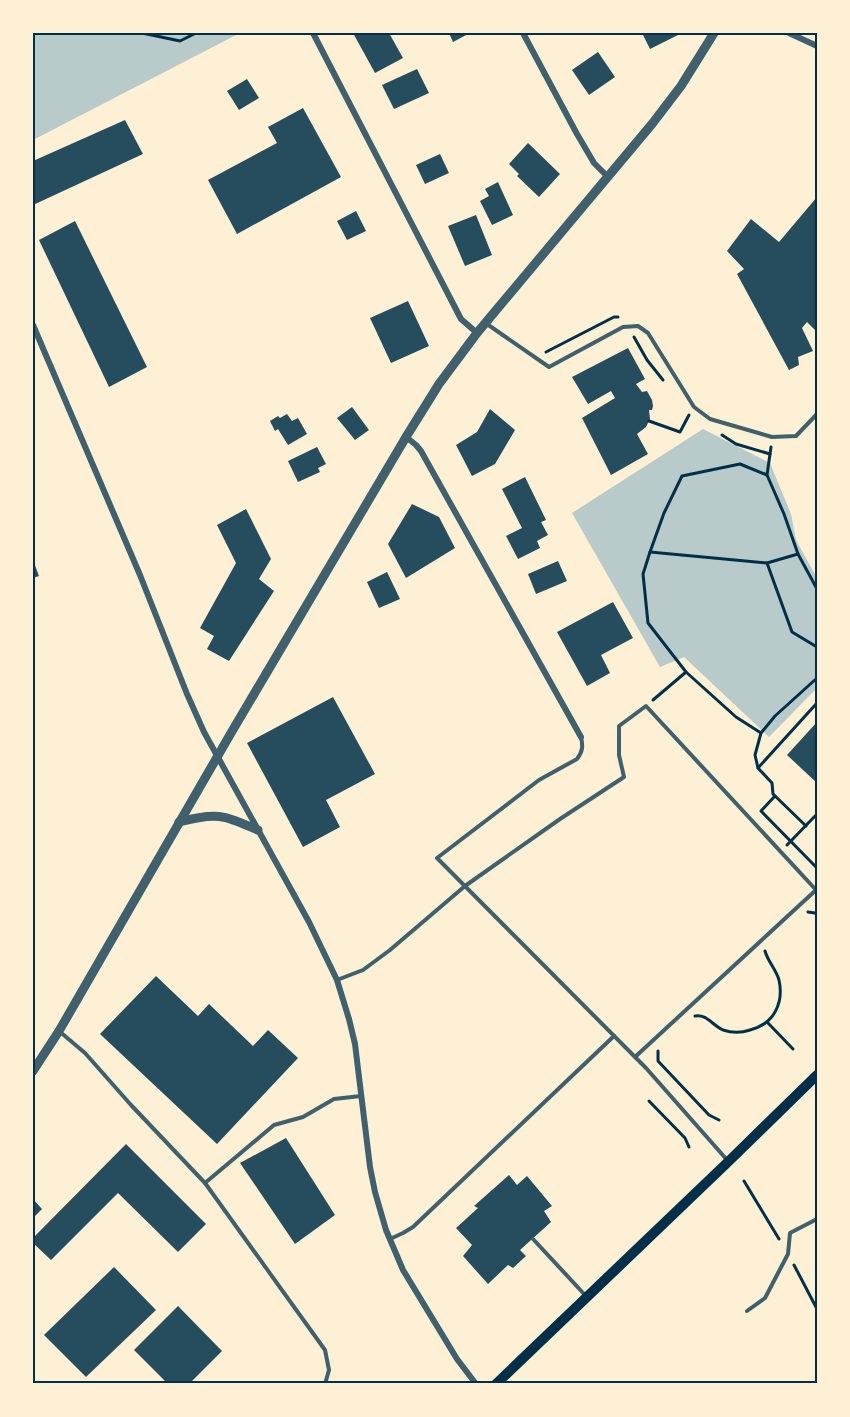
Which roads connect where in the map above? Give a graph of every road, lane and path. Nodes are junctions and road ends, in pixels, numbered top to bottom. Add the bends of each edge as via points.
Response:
1 (142, 33) edge
2 (196, 33) edge
3 (313, 33) edge
4 (523, 33) edge
5 (714, 33) edge
6 (789, 33) edge
7 (817, 46) edge
8 (608, 177) junction
9 (624, 317) dead end
10 (485, 322) junction
11 (33, 325) edge
12 (477, 333) junction
13 (543, 352) dead end
14 (691, 411) dead end
15 (817, 414) edge
16 (649, 421) dead end
17 (406, 437) junction
18 (772, 437) junction
19 (767, 475) junction
20 (650, 552) junction
21 (798, 555) junction
22 (767, 563) junction
23 (817, 589) edge
24 (817, 647) edge
25 (686, 672) junction
26 (817, 678) edge
27 (817, 703) edge
28 (646, 706) junction
29 (761, 733) junction
30 (580, 737) joint
31 (217, 756) junction
32 (758, 768) junction
33 (775, 796) junction
34 (817, 814) edge
35 (179, 822) junction
36 (806, 825) junction
37 (258, 830) junction
38 (791, 840) junction
39 (817, 868) edge
40 (465, 886) junction
41 (816, 891) edge
42 (800, 913) dead end
43 (817, 915) edge
44 (767, 944) dead end
45 (337, 980) junction
46 (694, 1016) dead end
47 (768, 1023) junction
48 (59, 1031) junction
49 (614, 1036) junction
50 (664, 1044) dead end
51 (793, 1050) dead end
52 (635, 1057) junction
53 (33, 1071) edge
54 (817, 1075) edge
55 (362, 1096) junction
56 (649, 1101) dead end
57 (719, 1120) dead end
58 (689, 1147) dead end
59 (729, 1161) junction
60 (744, 1181) dead end
61 (205, 1183) junction
62 (817, 1219) edge
63 (533, 1239) dead end
64 (389, 1240) junction
65 (788, 1254) junction
66 (587, 1297) junction
67 (817, 1309) edge
68 (747, 1311) dead end
69 (325, 1384) edge
70 (476, 1384) edge
71 (496, 1384) edge

1 - 2 path via 180,41
3 - 12 street via 461,319
4 - 8 street via 594,163
5 - 8 street via 671,100
6 - 7 street
8 - 10 street
9 - 13 path via 614,317
10 - 12 street
10 - 18 lane via 549,367 623,327 638,326 648,333 694,407 710,419
11 - 31 street via 141,575 187,694
12 - 17 street
14 - 16 path via 680,432
15 - 18 lane via 795,436
17 - 30 street via 421,451
17 - 31 street
18 - 19 path
19 - 20 path via 740,464 682,476
19 - 21 path
20 - 22 path
20 - 25 path via 643,574 648,624
21 - 22 path
21 - 23 path
22 - 24 path via 792,632
25 - 28 path
25 - 29 path via 736,717
26 - 29 path
27 - 32 path
28 - 40 lane via 619,726 624,777
28 - 41 lane
29 - 32 path via 754,754
30 - 40 lane via 583,748 576,759 539,780 437,858
31 - 35 street
31 - 37 street
32 - 33 path via 772,783
33 - 36 path
33 - 38 path via 761,811
34 - 36 path
35 - 37 street via 218,816
35 - 48 street
36 - 38 path
37 - 45 street
38 - 39 path
40 - 45 lane via 363,970
40 - 49 lane
41 - 52 lane
42 - 43 path
44 - 47 path via 764,951 776,972 780,992
45 - 55 street via 355,1044
46 - 47 path via 706,1017 721,1029 733,1032
47 - 51 path
48 - 53 street
48 - 61 lane via 85,1053
49 - 52 lane
49 - 64 lane via 413,1227
50 - 57 path via 657,1052 658,1061 709,1115
52 - 59 lane
54 - 59 main road
55 - 61 lane via 334,1099 303,1117 274,1125
55 - 64 street via 375,1192
56 - 58 path
59 - 66 main road
60 - 65 path
61 - 69 lane via 325,1350 329,1370
62 - 65 lane via 790,1233
63 - 66 lane
64 - 70 street via 421,1301
65 - 67 path
65 - 68 lane via 765,1298
66 - 71 main road

